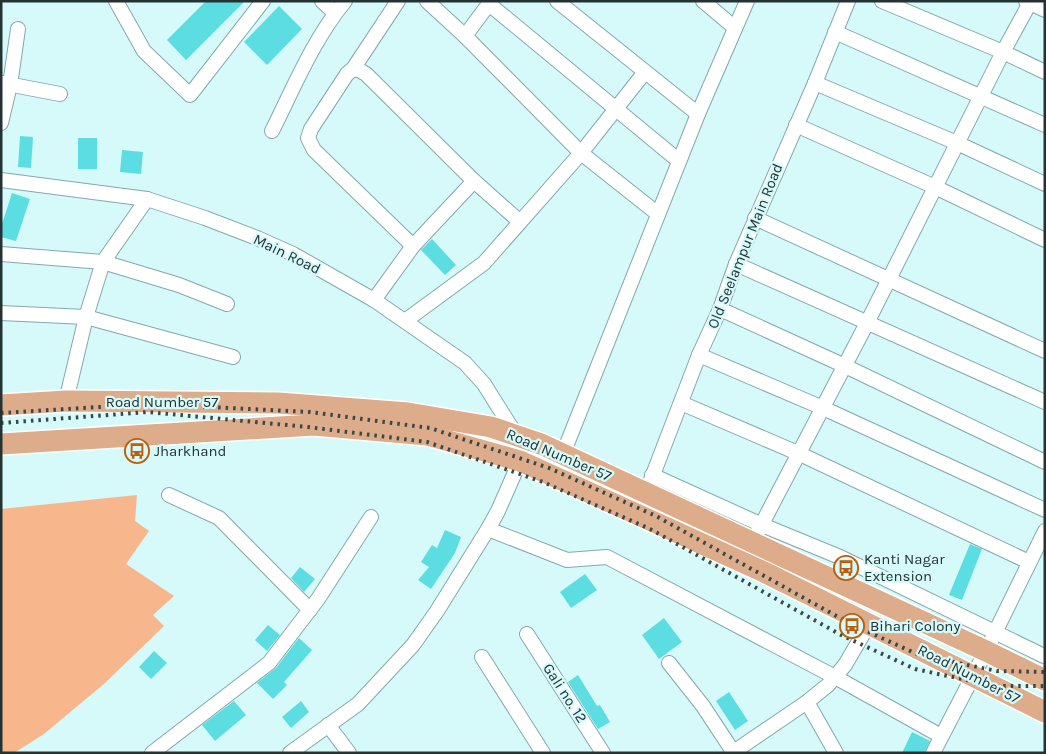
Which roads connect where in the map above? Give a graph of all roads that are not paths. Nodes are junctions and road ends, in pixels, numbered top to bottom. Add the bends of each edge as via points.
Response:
1 (116, 1) edge
2 (263, 1) edge
3 (322, 1) edge
4 (345, 1) edge
5 (398, 1) edge
6 (427, 1) edge
7 (557, 1) edge
8 (703, 1) edge
9 (747, 1) edge
10 (848, 1) edge
11 (882, 1) edge
12 (1029, 2) edge
13 (490, 3) edge
14 (1045, 10) edge
15 (335, 13) junction
16 (735, 28) junction
17 (18, 29) dead end
18 (835, 32) junction
19 (464, 35) junction
20 (1004, 52) junction
21 (353, 69) junction
22 (646, 72) junction
23 (1045, 72) edge
24 (815, 83) junction
25 (6, 84) edge
26 (60, 94) dead end
27 (981, 96) junction
28 (616, 109) junction
29 (698, 114) junction
30 (1, 124) edge
31 (796, 125) junction
32 (1045, 125) edge
33 (272, 131) dead end
34 (958, 143) junction
35 (581, 153) junction
36 (680, 160) junction
37 (1, 180) edge
38 (474, 181) junction
39 (1045, 184) edge
40 (935, 187) junction
41 (147, 200) junction
42 (658, 214) junction
43 (755, 218) junction
44 (519, 221) junction
45 (1045, 240) edge
46 (413, 246) junction
47 (1, 254) edge
48 (103, 262) junction
49 (736, 264) junction
50 (889, 279) junction
51 (374, 300) junction
52 (227, 304) dead end
53 (720, 309) junction
54 (1, 313) edge
55 (86, 317) junction
56 (405, 321) junction
57 (867, 323) junction
58 (1045, 351) edge
59 (699, 355) junction
60 (233, 357) dead end
61 (845, 366) junction
62 (66, 401) junction
63 (1045, 402) edge
64 (681, 403) junction
65 (1, 404) edge
66 (824, 408) junction
67 (516, 435) junction
68 (1, 444) edge
69 (563, 454) junction
70 (800, 454) junction
71 (520, 461) junction
72 (1045, 462) edge
73 (649, 484) junction
74 (169, 495) dead end
75 (1045, 510) edge
76 (371, 517) dead end
77 (488, 529) junction
78 (1045, 531) edge
79 (757, 534) junction
80 (1029, 562) junction
81 (310, 610) junction
82 (869, 624) junction
83 (996, 631) junction
84 (526, 634) dead end
85 (986, 651) junction
86 (1044, 656) edge
87 (482, 657) dead end
88 (670, 663) dead end
89 (973, 676) junction
90 (835, 677) junction
91 (1045, 680) edge
92 (807, 702) junction
93 (1045, 712) edge
94 (328, 725) junction
95 (941, 736) junction
96 (733, 752) edge
97 (152, 753) edge
98 (290, 753) edge
99 (349, 753) edge
100 (543, 753) edge
101 (602, 753) edge
102 (836, 753) edge
103 (933, 753) edge

1 - 2 street via 144,50 190,95
3 - 15 street
4 - 15 street
5 - 21 street
6 - 19 street
7 - 22 street
8 - 16 street
9 - 16 street
10 - 18 street, Old Seelampur Main Road
11 - 20 street
12 - 14 street
12 - 20 street
13 - 19 street
13 - 28 street
15 - 33 street via 310,53
16 - 29 street
17 - 25 street
18 - 24 street, Old Seelampur Main Road
18 - 27 street
19 - 35 street
20 - 23 street
20 - 27 street
21 - 38 street via 366,74
21 - 46 street via 311,130 310,144
22 - 28 street
22 - 29 street
24 - 31 street, Old Seelampur Main Road
24 - 34 street
25 - 26 street
25 - 30 street
27 - 32 street
27 - 34 street
28 - 35 street
28 - 36 street
29 - 36 street
31 - 40 street
31 - 43 street, Old Seelampur Main Road
34 - 39 street
34 - 40 street
35 - 42 street
35 - 44 street
36 - 42 street
37 - 41 street, Main Road
38 - 44 street
38 - 46 street
40 - 45 street
40 - 50 street
41 - 48 street
41 - 51 street, Main Road via 257,238 293,254
42 - 69 street
43 - 49 street, Old Seelampur Main Road
43 - 50 street
44 - 56 street via 484,263
46 - 51 street
47 - 48 street
48 - 52 street via 179,285
48 - 55 street
49 - 53 street, Old Seelampur Main Road
49 - 57 street
50 - 57 street
50 - 58 street
51 - 56 street, Main Road
53 - 59 street, Old Seelampur Main Road
53 - 61 street
54 - 55 street
55 - 60 street
55 - 62 street
56 - 67 street, Main Road via 465,363 484,384
57 - 61 street
57 - 63 street
59 - 64 street, Old Seelampur Main Road
59 - 66 street
61 - 66 street
61 - 72 street
62 - 65 main road, Road Number 57
62 - 67 main road, Road Number 57 via 272,402 408,412 491,427
64 - 70 street
64 - 73 street, Old Seelampur Main Road
66 - 70 street
66 - 75 street
67 - 69 main road, Road Number 57
68 - 71 main road, Road Number 57 via 314,425 427,435
69 - 73 main road, Road Number 57
70 - 79 street
70 - 80 street
71 - 77 street
71 - 82 main road, Road Number 57 via 764,572
73 - 79 main road, Road Number 57
74 - 81 street via 219,518
76 - 81 street
77 - 90 street via 567,560 607,557
77 - 94 street via 413,645 358,704
78 - 80 street
79 - 83 street via 840,557
79 - 85 main road, Road Number 57
80 - 83 street
81 - 97 street via 268,663
82 - 89 main road, Road Number 57
82 - 90 street
83 - 85 street
83 - 86 street
84 - 101 street, Gali no. 12
85 - 89 street
85 - 91 main road, Road Number 57
87 - 100 street
88 - 96 street
89 - 93 main road, Road Number 57
89 - 95 street
90 - 92 street
90 - 95 street
92 - 96 street
92 - 102 street
94 - 98 street
94 - 99 street
95 - 103 street

